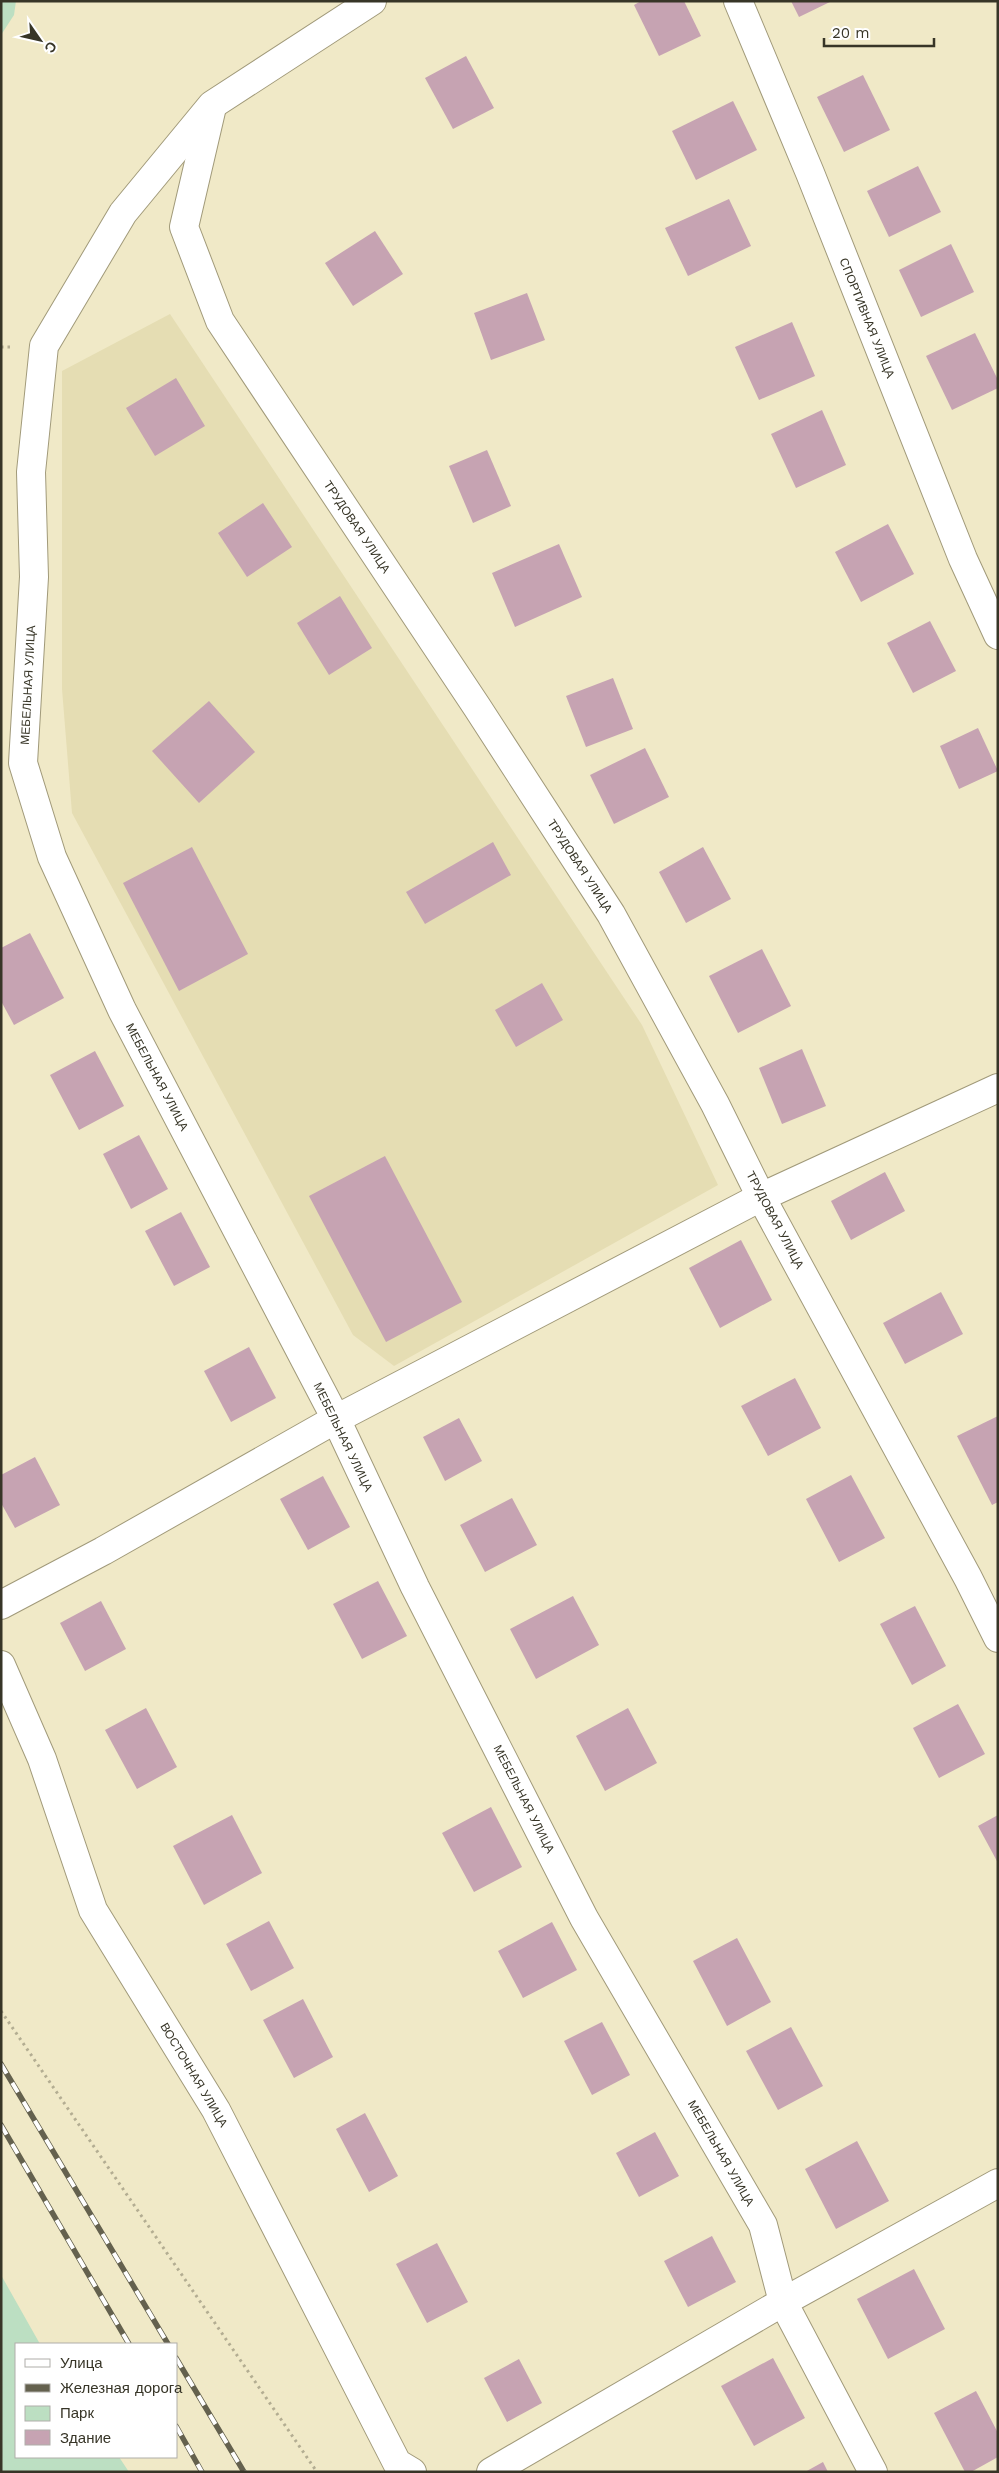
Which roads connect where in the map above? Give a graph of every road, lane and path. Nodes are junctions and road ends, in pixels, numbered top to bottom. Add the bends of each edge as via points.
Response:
1 (372, 1) edge
2 (738, 1) edge
3 (212, 105) junction
4 (998, 634) edge
5 (998, 1088) edge
6 (761, 1197) junction
7 (336, 1419) junction
8 (1, 1605) edge
9 (998, 1638) edge
10 (1, 1665) edge
11 (1, 2011) edge
12 (998, 2183) edge
13 (783, 2302) junction
14 (317, 2472) edge
15 (412, 2472) edge
16 (491, 2472) edge
17 (874, 2472) edge

1 - 3 street
2 - 4 street, СПОРТИВНАЯ УЛИЦА via 963,559
3 - 6 street, ТРУДОВАЯ УЛИЦА via 184,227 220,321 611,914 715,1104
3 - 7 street, МЕБЕЛЬНАЯ УЛИЦА via 123,213 44,346 31,472 34,577 23,763 52,857 122,1010
5 - 6 street
6 - 7 street
6 - 9 street, ТРУДОВАЯ УЛИЦА
7 - 8 street
7 - 13 street, МЕБЕЛЬНАЯ УЛИЦА via 415,1587 584,1918 763,2225
10 - 15 street, ВОСТОЧНАЯ УЛИЦА via 42,1759 93,1910 216,2110 397,2463
11 - 14 path
12 - 13 street
13 - 16 street
13 - 17 street, МЕБЕЛЬНАЯ УЛИЦА

